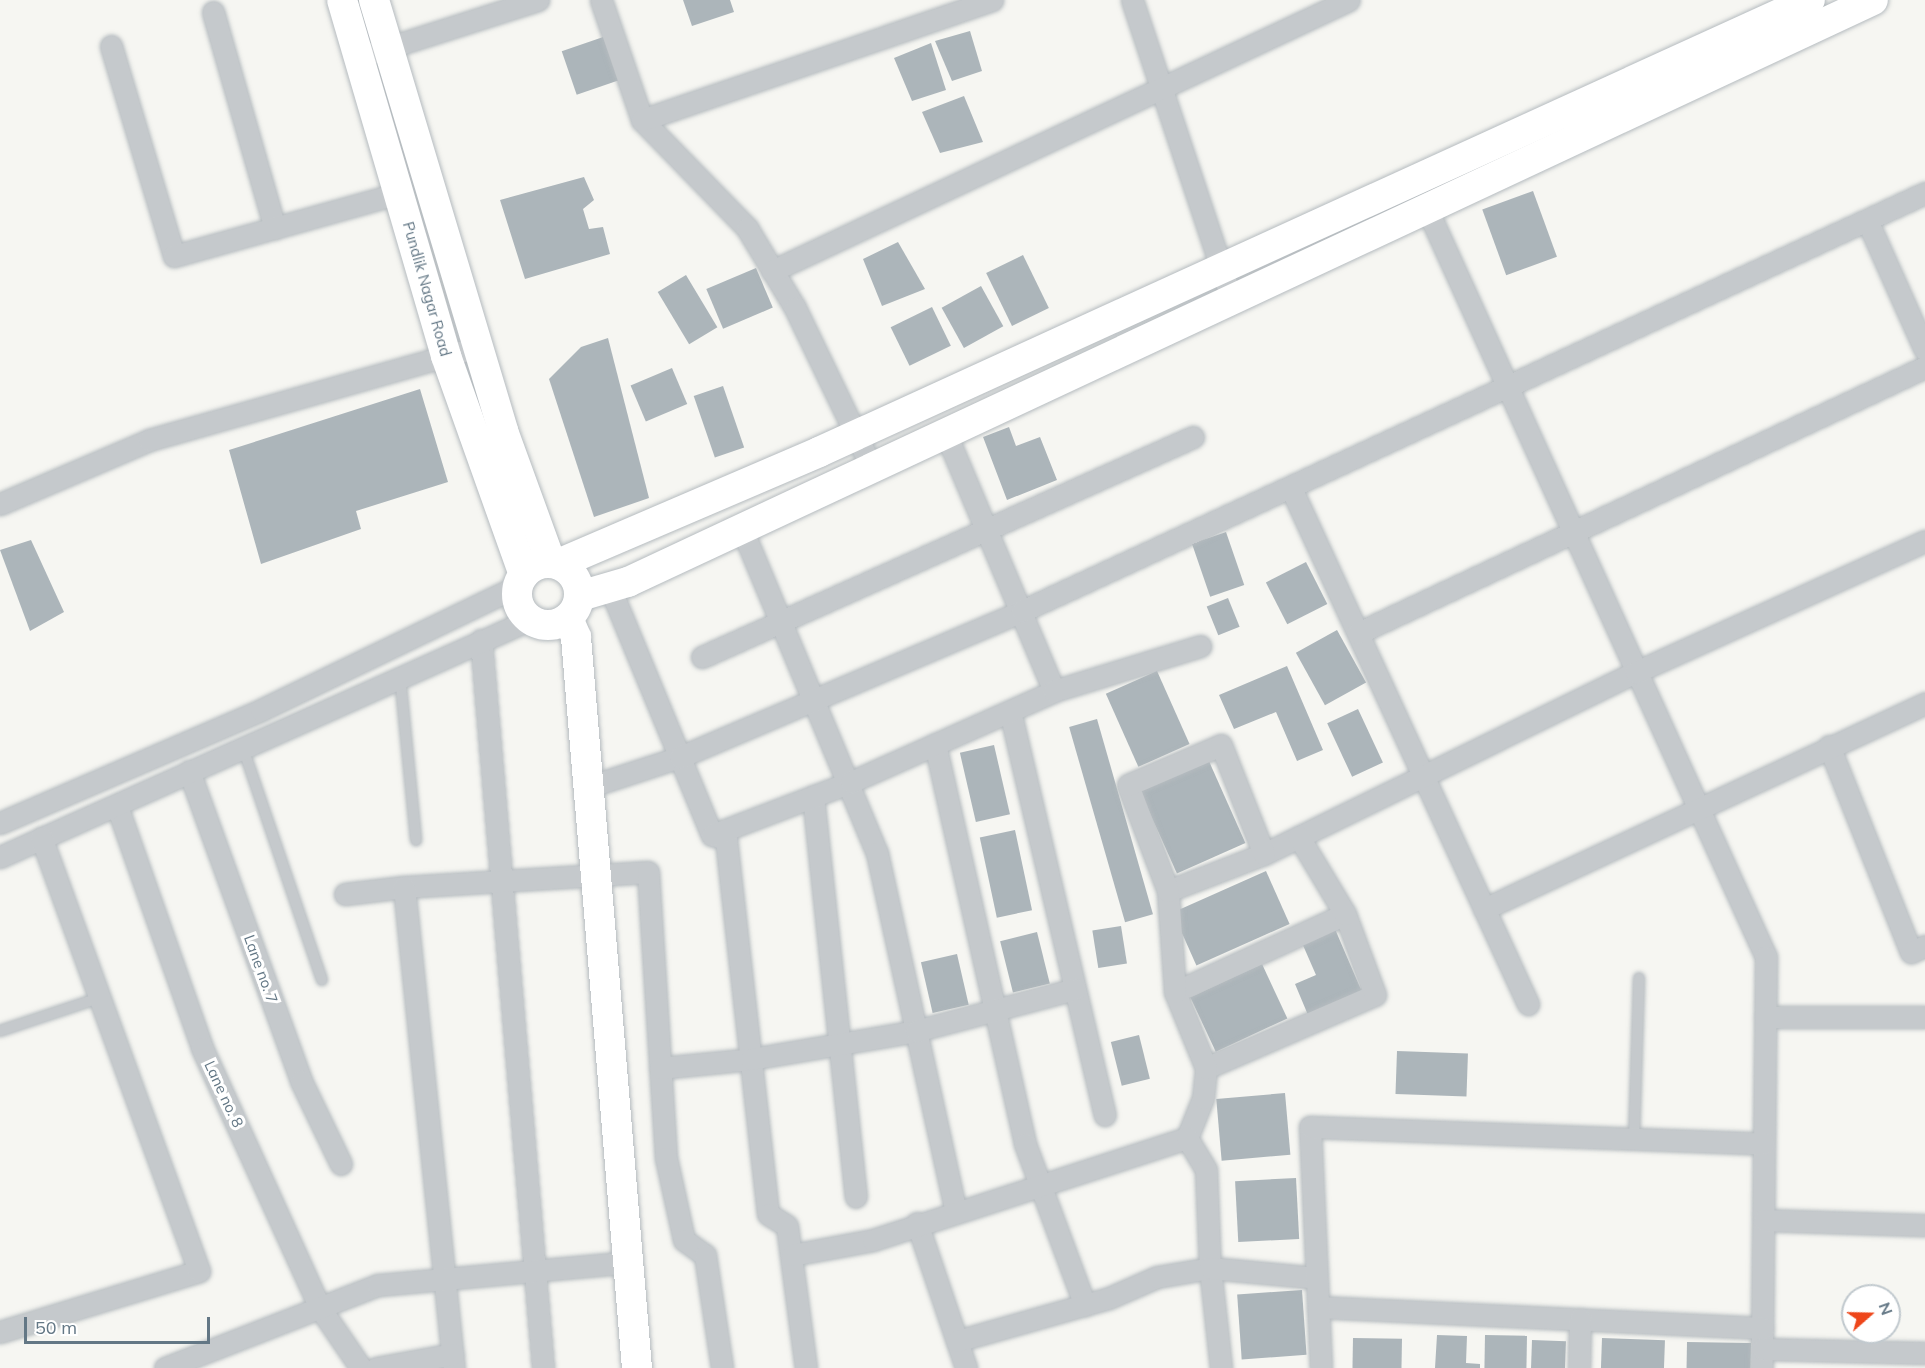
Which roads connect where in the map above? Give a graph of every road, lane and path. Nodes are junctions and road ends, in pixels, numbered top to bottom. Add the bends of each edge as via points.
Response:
1 (342, 0) edge
2 (374, 0) edge
3 (537, 0) edge
4 (601, 0) edge
5 (992, 0) edge
6 (1132, 0) edge
7 (1349, 0) edge
8 (1810, 0) edge
9 (1874, 0) edge
10 (213, 12) dead end
11 (111, 46) dead end
12 (388, 48) junction
13 (359, 57) junction
14 (1162, 89) junction
15 (642, 120) junction
16 (399, 193) junction
17 (1925, 193) edge
18 (1427, 209) junction
19 (1867, 220) junction
20 (275, 228) junction
21 (1221, 268) junction
22 (772, 272) junction
23 (1232, 300) junction
24 (478, 347) junction
25 (1925, 350) edge
26 (446, 356) junction
27 (1925, 367) edge
28 (1508, 388) junction
29 (946, 434) junction
30 (856, 435) junction
31 (1193, 437) dead end
32 (872, 468) junction
33 (1292, 489) junction
34 (0, 504) edge
35 (742, 529) junction
36 (987, 530) junction
37 (1574, 532) junction
38 (1925, 541) edge
39 (554, 563) junction
40 (521, 581) junction
41 (610, 588) junction
42 (574, 607) junction
43 (1022, 611) junction
44 (531, 619) junction
45 (783, 621) junction
46 (1358, 633) junction
47 (482, 640) junction
48 (1200, 646) dead end
49 (702, 657) dead end
50 (1636, 672) junction
51 (399, 674) junction
52 (1054, 692) junction
53 (816, 699) junction
54 (278, 702) junction
55 (1925, 703) edge
56 (1010, 711) junction
57 (290, 726) junction
58 (935, 744) junction
59 (1829, 746) junction
60 (243, 748) junction
61 (680, 758) junction
62 (189, 771) junction
63 (1424, 776) junction
64 (851, 782) junction
65 (588, 787) junction
66 (813, 796) junction
67 (117, 806) junction
68 (1697, 806) junction
69 (0, 823) edge
70 (712, 835) junction
71 (1299, 837) junction
72 (41, 838) junction
73 (416, 840) dead end
74 (1264, 854) junction
75 (0, 857) edge
76 (594, 875) junction
77 (500, 881) junction
78 (404, 887) junction
79 (1168, 891) junction
80 (345, 894) dead end
81 (1484, 909) junction
82 (1345, 914) junction
83 (1925, 946) edge
84 (1639, 978) dead end
85 (322, 980) dead end
86 (1075, 989) junction
87 (1175, 992) junction
88 (99, 998) junction
89 (1528, 1004) dead end
90 (995, 1011) junction
91 (1765, 1017) junction
92 (1925, 1017) edge
93 (916, 1031) junction
94 (0, 1032) edge
95 (840, 1044) junction
96 (751, 1059) junction
97 (660, 1068) junction
98 (1206, 1068) junction
99 (1105, 1115) dead end
100 (1187, 1138) junction
101 (1634, 1140) junction
102 (1764, 1144) junction
103 (341, 1164) dead end
104 (1039, 1184) junction
105 (856, 1197) dead end
106 (956, 1211) junction
107 (1764, 1220) junction
108 (917, 1223) junction
109 (1925, 1225) edge
110 (792, 1255) junction
111 (629, 1262) junction
112 (1209, 1268) junction
113 (534, 1270) junction
114 (1317, 1278) junction
115 (446, 1279) junction
116 (1085, 1305) junction
117 (1318, 1307) junction
118 (320, 1308) junction
119 (1580, 1319) junction
120 (1763, 1328) junction
121 (0, 1332) edge
122 (957, 1341) junction
123 (1925, 1353) edge
124 (1762, 1359) edge
125 (453, 1361) edge
126 (1216, 1367) edge
127 (165, 1368) edge
128 (362, 1368) edge
129 (376, 1368) edge
130 (543, 1368) edge
131 (638, 1368) edge
132 (722, 1368) edge
133 (806, 1368) edge
134 (966, 1368) edge
135 (1321, 1368) edge
136 (1579, 1368) edge

1 - 13 main road, Pundlik Nagar Road
2 - 12 main road, Pundlik Nagar Road
3 - 12 street
4 - 15 street
5 - 15 street
6 - 14 street
7 - 14 street
8 - 21 main road
9 - 18 main road
10 - 20 street
11 - 20 street via 174,256
12 - 13 street
12 - 24 main road, Pundlik Nagar Road
13 - 16 main road, Pundlik Nagar Road
14 - 21 street
14 - 22 street
15 - 22 street via 747,228
16 - 20 street
16 - 26 main road, Pundlik Nagar Road
17 - 19 street
18 - 23 main road
18 - 28 street
19 - 25 street
19 - 28 street
21 - 23 street
21 - 30 main road
22 - 30 street
23 - 29 main road
24 - 26 street
24 - 39 main road, Pundlik Nagar Road
26 - 34 street via 149,440
26 - 40 main road, Pundlik Nagar Road
27 - 37 street
28 - 33 street
28 - 37 street
29 - 32 main road
29 - 36 street
30 - 32 street
30 - 39 main road
31 - 36 street
32 - 35 main road
33 - 43 street
33 - 46 street
35 - 41 main road
35 - 45 street
36 - 43 street
36 - 45 street
37 - 46 street
37 - 50 street
38 - 50 street
39 - 40 main road
39 - 42 main road via 578,582
40 - 44 main road via 522,610
40 - 54 street
41 - 42 main road
41 - 61 street
42 - 44 main road via 556,624
42 - 65 main road
43 - 52 street
43 - 53 street
44 - 47 street
45 - 49 street
45 - 53 street
46 - 63 street
47 - 51 street
47 - 77 street
48 - 52 street
50 - 63 street
50 - 68 street
51 - 57 street
51 - 73 lane
52 - 56 street
53 - 61 street
53 - 64 street
54 - 57 street
54 - 69 street
55 - 59 street
56 - 58 street
56 - 86 street
57 - 60 street
58 - 64 street
58 - 90 street
59 - 68 street
59 - 83 street via 1911,952
60 - 62 street
60 - 85 lane
61 - 65 street
61 - 70 street
62 - 67 street
62 - 103 street, Lane no. 7 via 301,1081
63 - 71 street
63 - 81 street
64 - 66 street
64 - 93 street via 877,853
65 - 76 main road
66 - 70 street
66 - 95 street
67 - 72 street
67 - 118 street, Lane no. 8 via 202,1048
68 - 81 street
68 - 91 street via 1766,957
70 - 96 street via 726,839
71 - 74 street
71 - 82 street
72 - 75 street
72 - 88 street
74 - 79 street
74 - 79 street via 1221,745 1128,785
76 - 77 street
76 - 97 street via 648,872
76 - 111 main road
77 - 78 street
77 - 113 street
78 - 80 street
78 - 115 street
79 - 87 street
81 - 89 street
82 - 87 street
82 - 98 street via 1374,995
84 - 101 lane
86 - 90 street
86 - 99 street
87 - 98 street
88 - 94 lane
88 - 121 street via 199,1271
90 - 93 street
90 - 104 street
91 - 92 street
91 - 102 street
93 - 95 street
93 - 106 street
95 - 96 street
95 - 105 street
96 - 97 street
96 - 110 street via 768,1214 787,1226
97 - 132 street via 673,1200 684,1240 705,1255
98 - 100 street via 1203,1098
100 - 104 street
100 - 112 street via 1206,1170
101 - 102 street
101 - 114 street via 1310,1127
102 - 107 street
104 - 106 street
104 - 116 street
106 - 108 street
107 - 109 street
107 - 120 street
108 - 110 street via 873,1240
108 - 122 street
110 - 133 street
111 - 113 street
111 - 131 main road
112 - 114 street
112 - 116 street via 1157,1277
112 - 126 street
113 - 115 street
113 - 130 street
114 - 117 street
115 - 118 street via 378,1285
115 - 125 street
116 - 122 street
117 - 119 street
117 - 135 street
118 - 127 street
118 - 128 street, Lane no. 8
119 - 120 street
119 - 136 street
120 - 124 street
122 - 134 street
123 - 124 street
125 - 129 street

